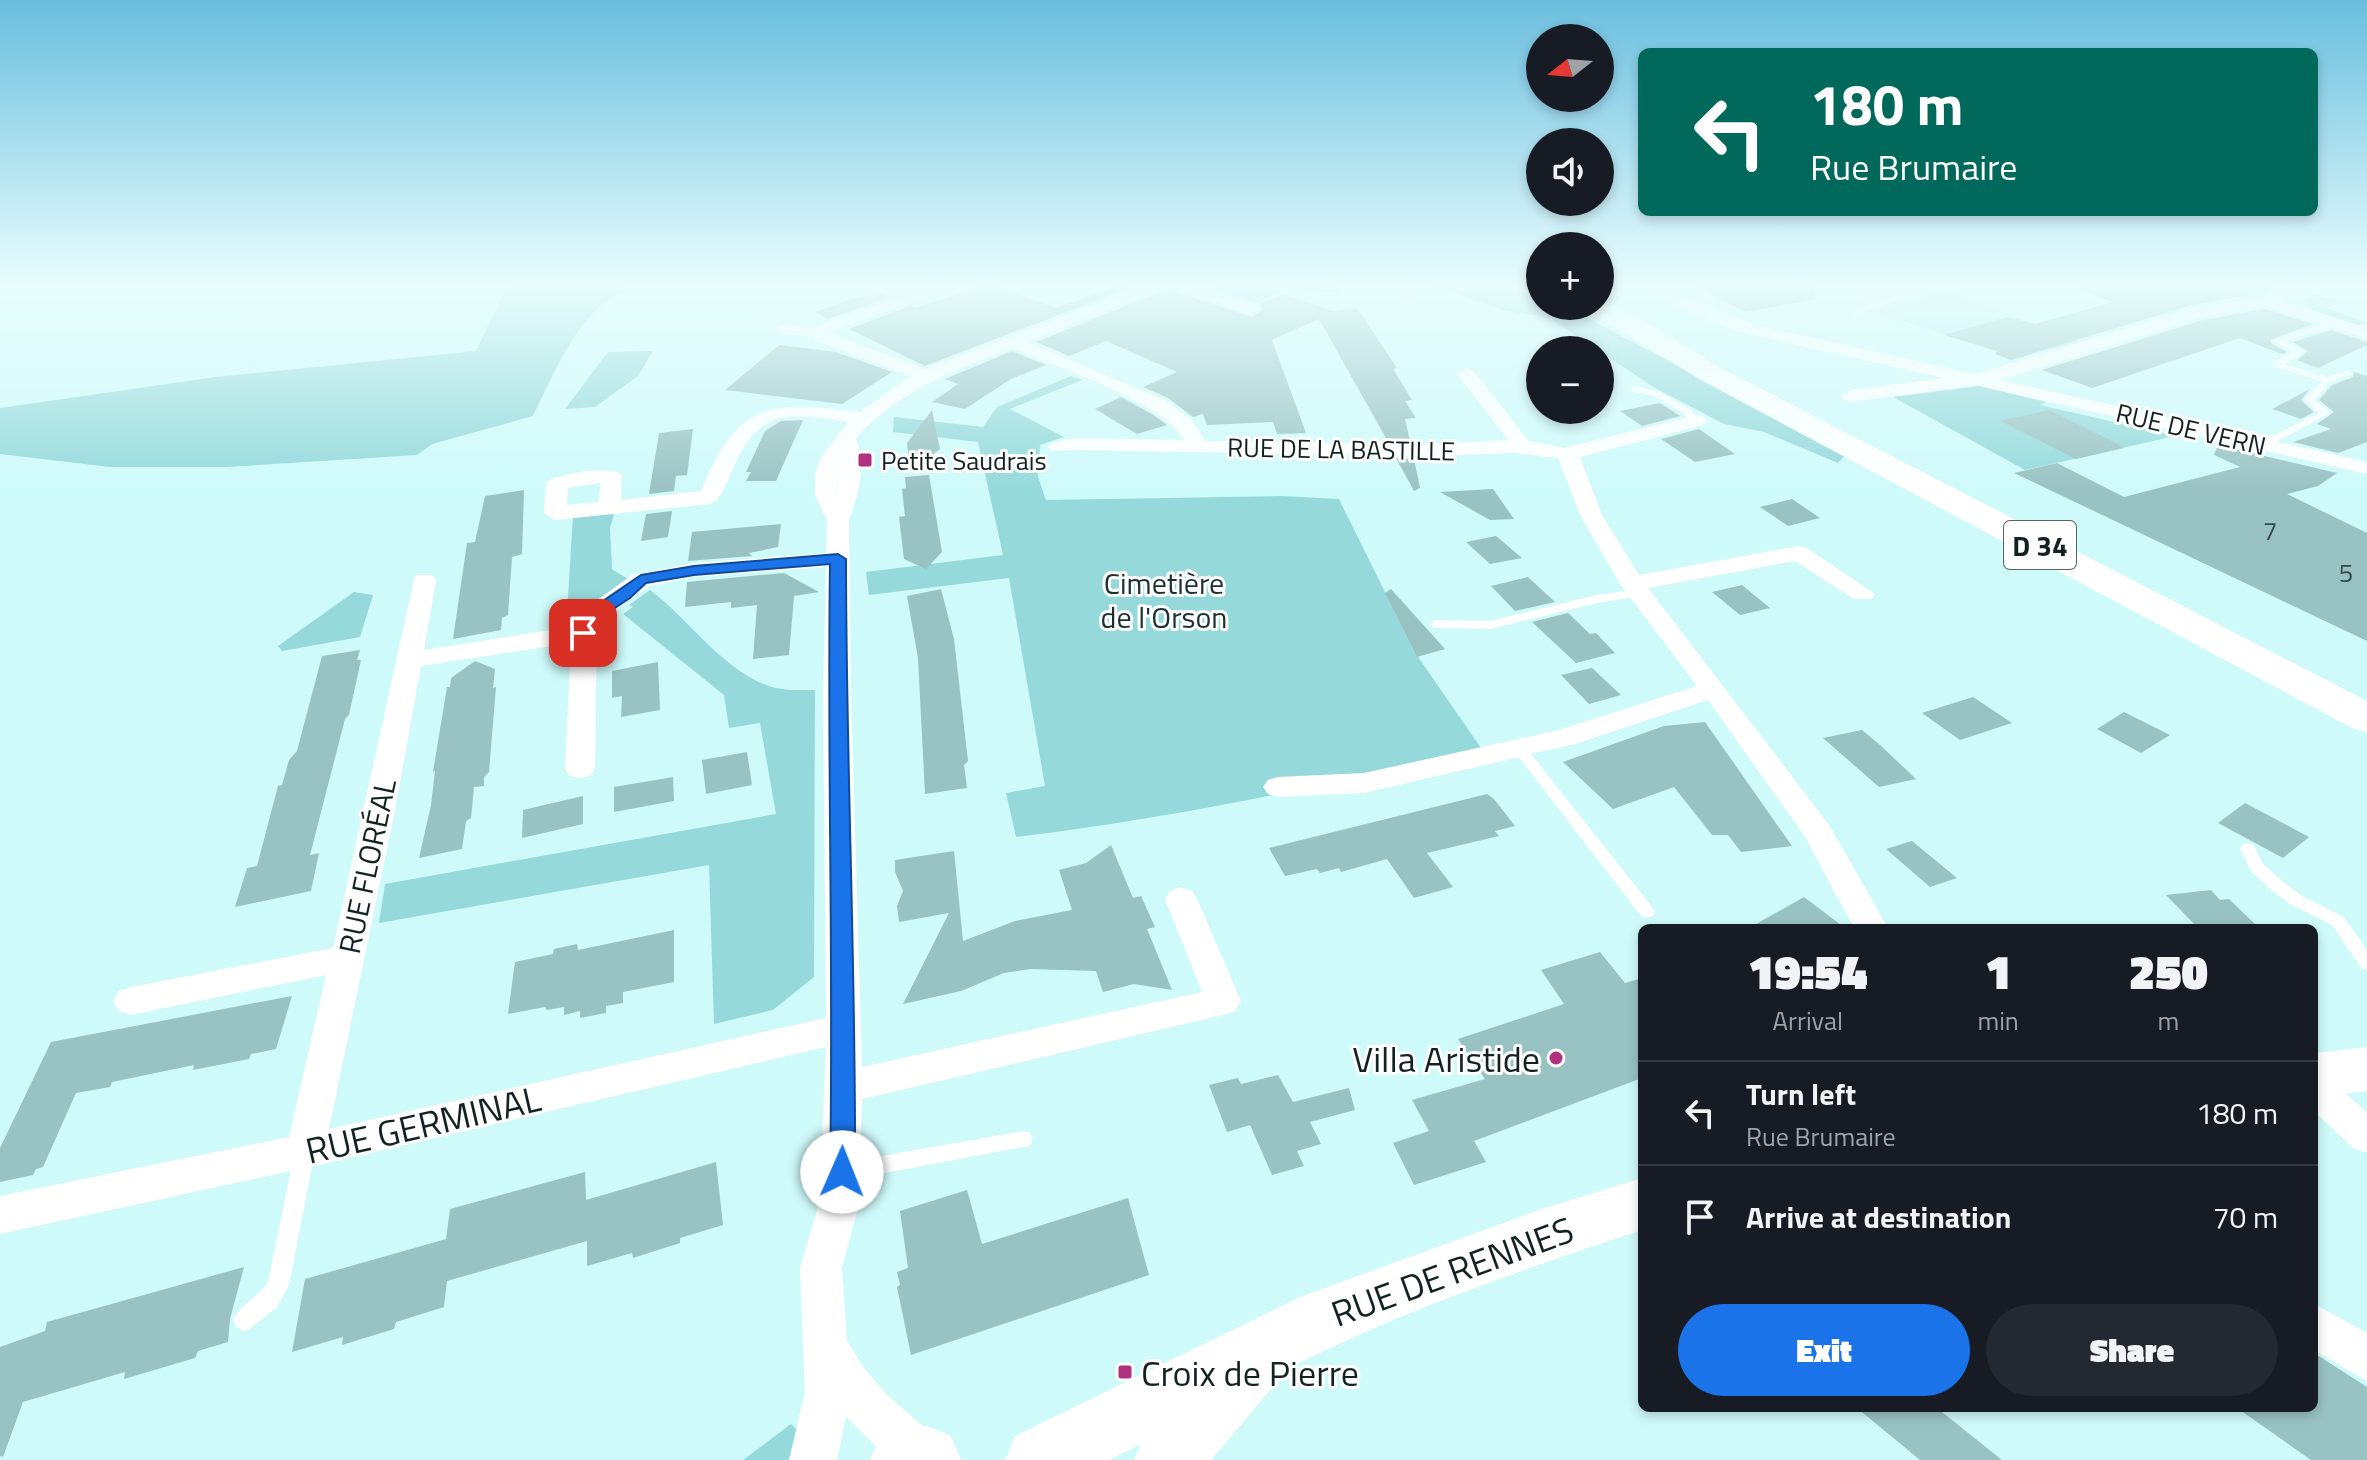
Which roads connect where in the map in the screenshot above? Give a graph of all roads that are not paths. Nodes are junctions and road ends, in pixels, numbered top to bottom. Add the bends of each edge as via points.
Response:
1 (869, 354) edge
2 (981, 354) edge
3 (1041, 354) edge
4 (1664, 354) edge
5 (1679, 354) edge
6 (1862, 354) edge
7 (2066, 354) edge
8 (2296, 354) edge
9 (1466, 374) dead end
10 (1711, 374) junction
11 (2347, 374) dead end
12 (925, 375) junction
13 (1973, 379) junction
14 (2327, 380) junction
15 (1634, 389) dead end
16 (1851, 396) dead end
17 (2338, 408) dead end
18 (2326, 413) junction
19 (862, 418) junction
20 (1695, 422) joint
21 (2262, 445) junction
22 (1058, 447) dead end
23 (1198, 447) junction
24 (1524, 448) junction
25 (1565, 454) junction
26 (2367, 468) edge
27 (610, 508) dead end
28 (838, 559) junction
29 (424, 580) dead end
30 (1635, 588) junction
31 (1863, 594) dead end
32 (1435, 624) dead end
33 (583, 633) junction
34 (409, 660) junction
35 (1714, 689) junction
36 (2367, 718) edge
37 (1519, 748) junction
38 (580, 769) dead end
39 (1278, 787) dead end
40 (2248, 848) dead end
41 (1181, 899) dead end
42 (1647, 912) dead end
43 (1869, 924) edge
44 (348, 958) junction
45 (2367, 963) edge
46 (131, 1001) dead end
47 (844, 1028) junction
48 (2367, 1069) edge
49 (2318, 1075) edge
50 (844, 1087) junction
51 (2318, 1092) edge
52 (2367, 1136) edge
53 (1023, 1139) dead end
54 (305, 1151) junction
55 (842, 1172) junction
56 (1638, 1205) edge
57 (0, 1215) edge
58 (244, 1320) dead end
59 (2318, 1328) edge
60 (1265, 1347) junction
61 (828, 1350) junction
62 (2367, 1359) edge
63 (813, 1460) edge
64 (904, 1460) edge
65 (926, 1460) edge
66 (1039, 1460) edge
67 (1168, 1460) edge

1 - 12 street
2 - 12 street
3 - 23 street, RUE DE LA BASTILLE via 1160,405 1185,424
4 - 10 main road, D 34
5 - 10 main road, D 34
6 - 13 street, RUE DE VERN
7 - 13 street
8 - 14 lane via 2276,364
9 - 24 street
10 - 36 main road, D 34
11 - 14 lane
12 - 19 street
13 - 16 street
13 - 21 street, RUE DE VERN
14 - 18 lane via 2309,400
15 - 20 lane via 1657,394 1690,413
17 - 18 lane
18 - 21 lane
19 - 27 street via 796,410 764,415 729,450 710,497
19 - 28 street via 846,439 851,456 848,493 838,520
20 - 25 street, RUE DE LA BASTILLE
21 - 26 street, RUE DE VERN
22 - 23 street
23 - 24 street, RUE DE LA BASTILLE
24 - 25 street, RUE DE LA BASTILLE
25 - 30 street via 1591,515
28 - 33 street via 694,570 641,580 584,621
28 - 47 street
29 - 34 street, RUE FLORÉAL
30 - 31 street via 1799,553
30 - 32 lane via 1490,625
30 - 35 street
33 - 34 street
33 - 38 street
34 - 44 street, RUE FLORÉAL
35 - 37 street
35 - 43 street via 1818,832
37 - 39 street via 1364,783
37 - 42 lane
40 - 45 lane via 2257,867 2276,885 2338,921
41 - 50 street via 1223,1001
44 - 46 street
44 - 54 street, RUE FLORÉAL
47 - 50 street
47 - 54 street, RUE GERMINAL
48 - 49 main road
50 - 55 street
51 - 52 street
53 - 55 lane
54 - 57 street, RUE GERMINAL
54 - 58 lane via 278,1285
55 - 61 street via 821,1268
56 - 60 main road, RUE DE RENNES via 1322,1318
59 - 62 street
60 - 66 main road, RUE DE RENNES
60 - 67 main road
61 - 63 street via 828,1392
61 - 65 street via 869,1412
64 - 65 main road

